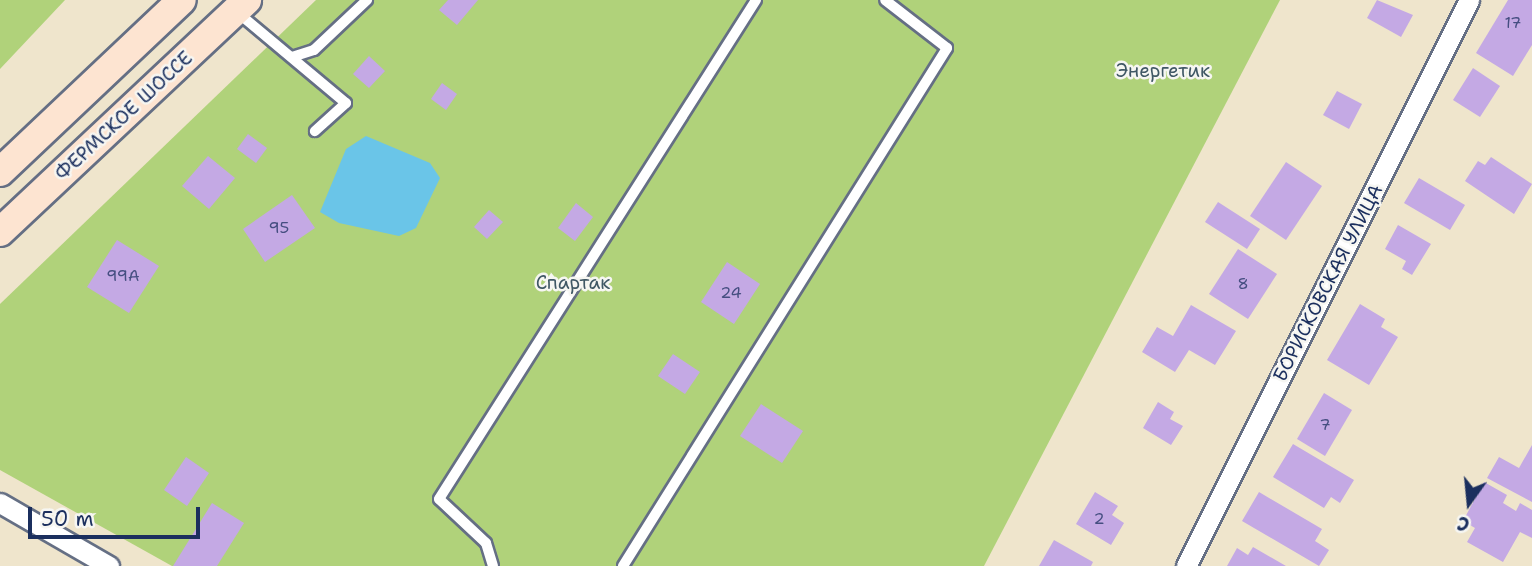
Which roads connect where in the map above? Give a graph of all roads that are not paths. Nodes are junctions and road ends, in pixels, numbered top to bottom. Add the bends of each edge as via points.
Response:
1 (182, 0) edge
2 (367, 0) edge
3 (757, 0) edge
4 (886, 0) edge
5 (1469, 0) edge
6 (242, 6) edge
7 (292, 57) junction
8 (315, 131) dead end
9 (0, 172) edge
10 (0, 232) edge
11 (0, 503) edge
12 (108, 566) edge
13 (494, 566) edge
14 (623, 566) edge
15 (1186, 566) edge

1 - 9 main road
2 - 7 lane via 314,50
3 - 13 lane via 439,499 486,543
4 - 14 lane via 947,48
5 - 15 street, БОРИСКОВСКАЯ УЛИЦА
6 - 7 lane
6 - 10 main road, ФЕРМСКОЕ ШОССЕ
7 - 8 lane via 346,103
11 - 12 street

